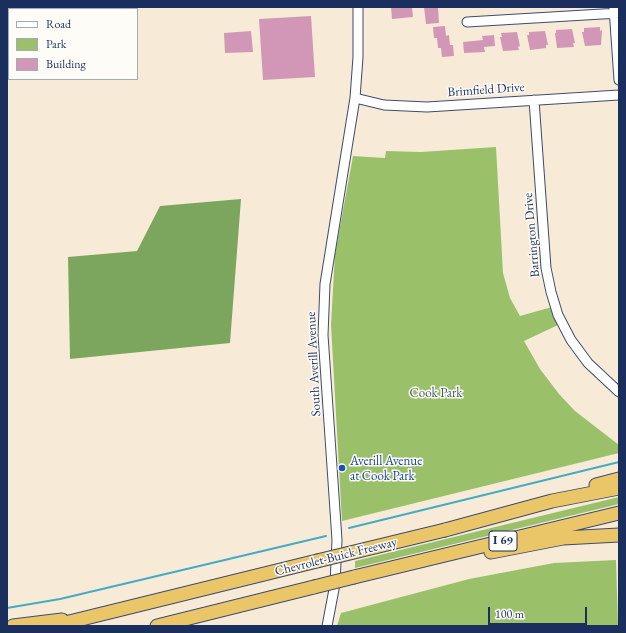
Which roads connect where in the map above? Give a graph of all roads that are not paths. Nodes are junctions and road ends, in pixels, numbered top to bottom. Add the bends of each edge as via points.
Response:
1 (358, 7) edge
2 (616, 11) edge
3 (467, 22) dead end
4 (619, 80) edge
5 (619, 95) edge
6 (355, 98) junction
7 (534, 100) junction
8 (619, 392) edge
9 (619, 479) edge
10 (619, 488) edge
11 (552, 501) junction
12 (619, 513) edge
13 (619, 535) edge
14 (387, 570) junction
15 (93, 616) junction
16 (13, 626) edge
17 (53, 626) edge
18 (157, 626) edge
19 (327, 626) edge

1 - 6 street, South Averill Avenue
2 - 3 street
2 - 4 street
5 - 7 street, Brimfield Drive
6 - 7 street, Brimfield Drive via 384,105 427,107
6 - 19 street, South Averill Avenue via 325,284 323,334 337,540 334,584
7 - 8 street, Barrington Drive via 546,268 551,292 558,315 571,340 588,363
9 - 11 highway
10 - 11 highway, Chevrolet-Buick Freeway / I 69
11 - 15 highway, Chevrolet-Buick Freeway / I 69, bridge via 445,530
12 - 14 highway, Chevrolet-Buick Freeway / I 69
13 - 14 highway via 563,538
14 - 18 highway, Chevrolet-Buick Freeway / I 69, bridge
15 - 16 highway
15 - 17 highway, Chevrolet-Buick Freeway / I 69

